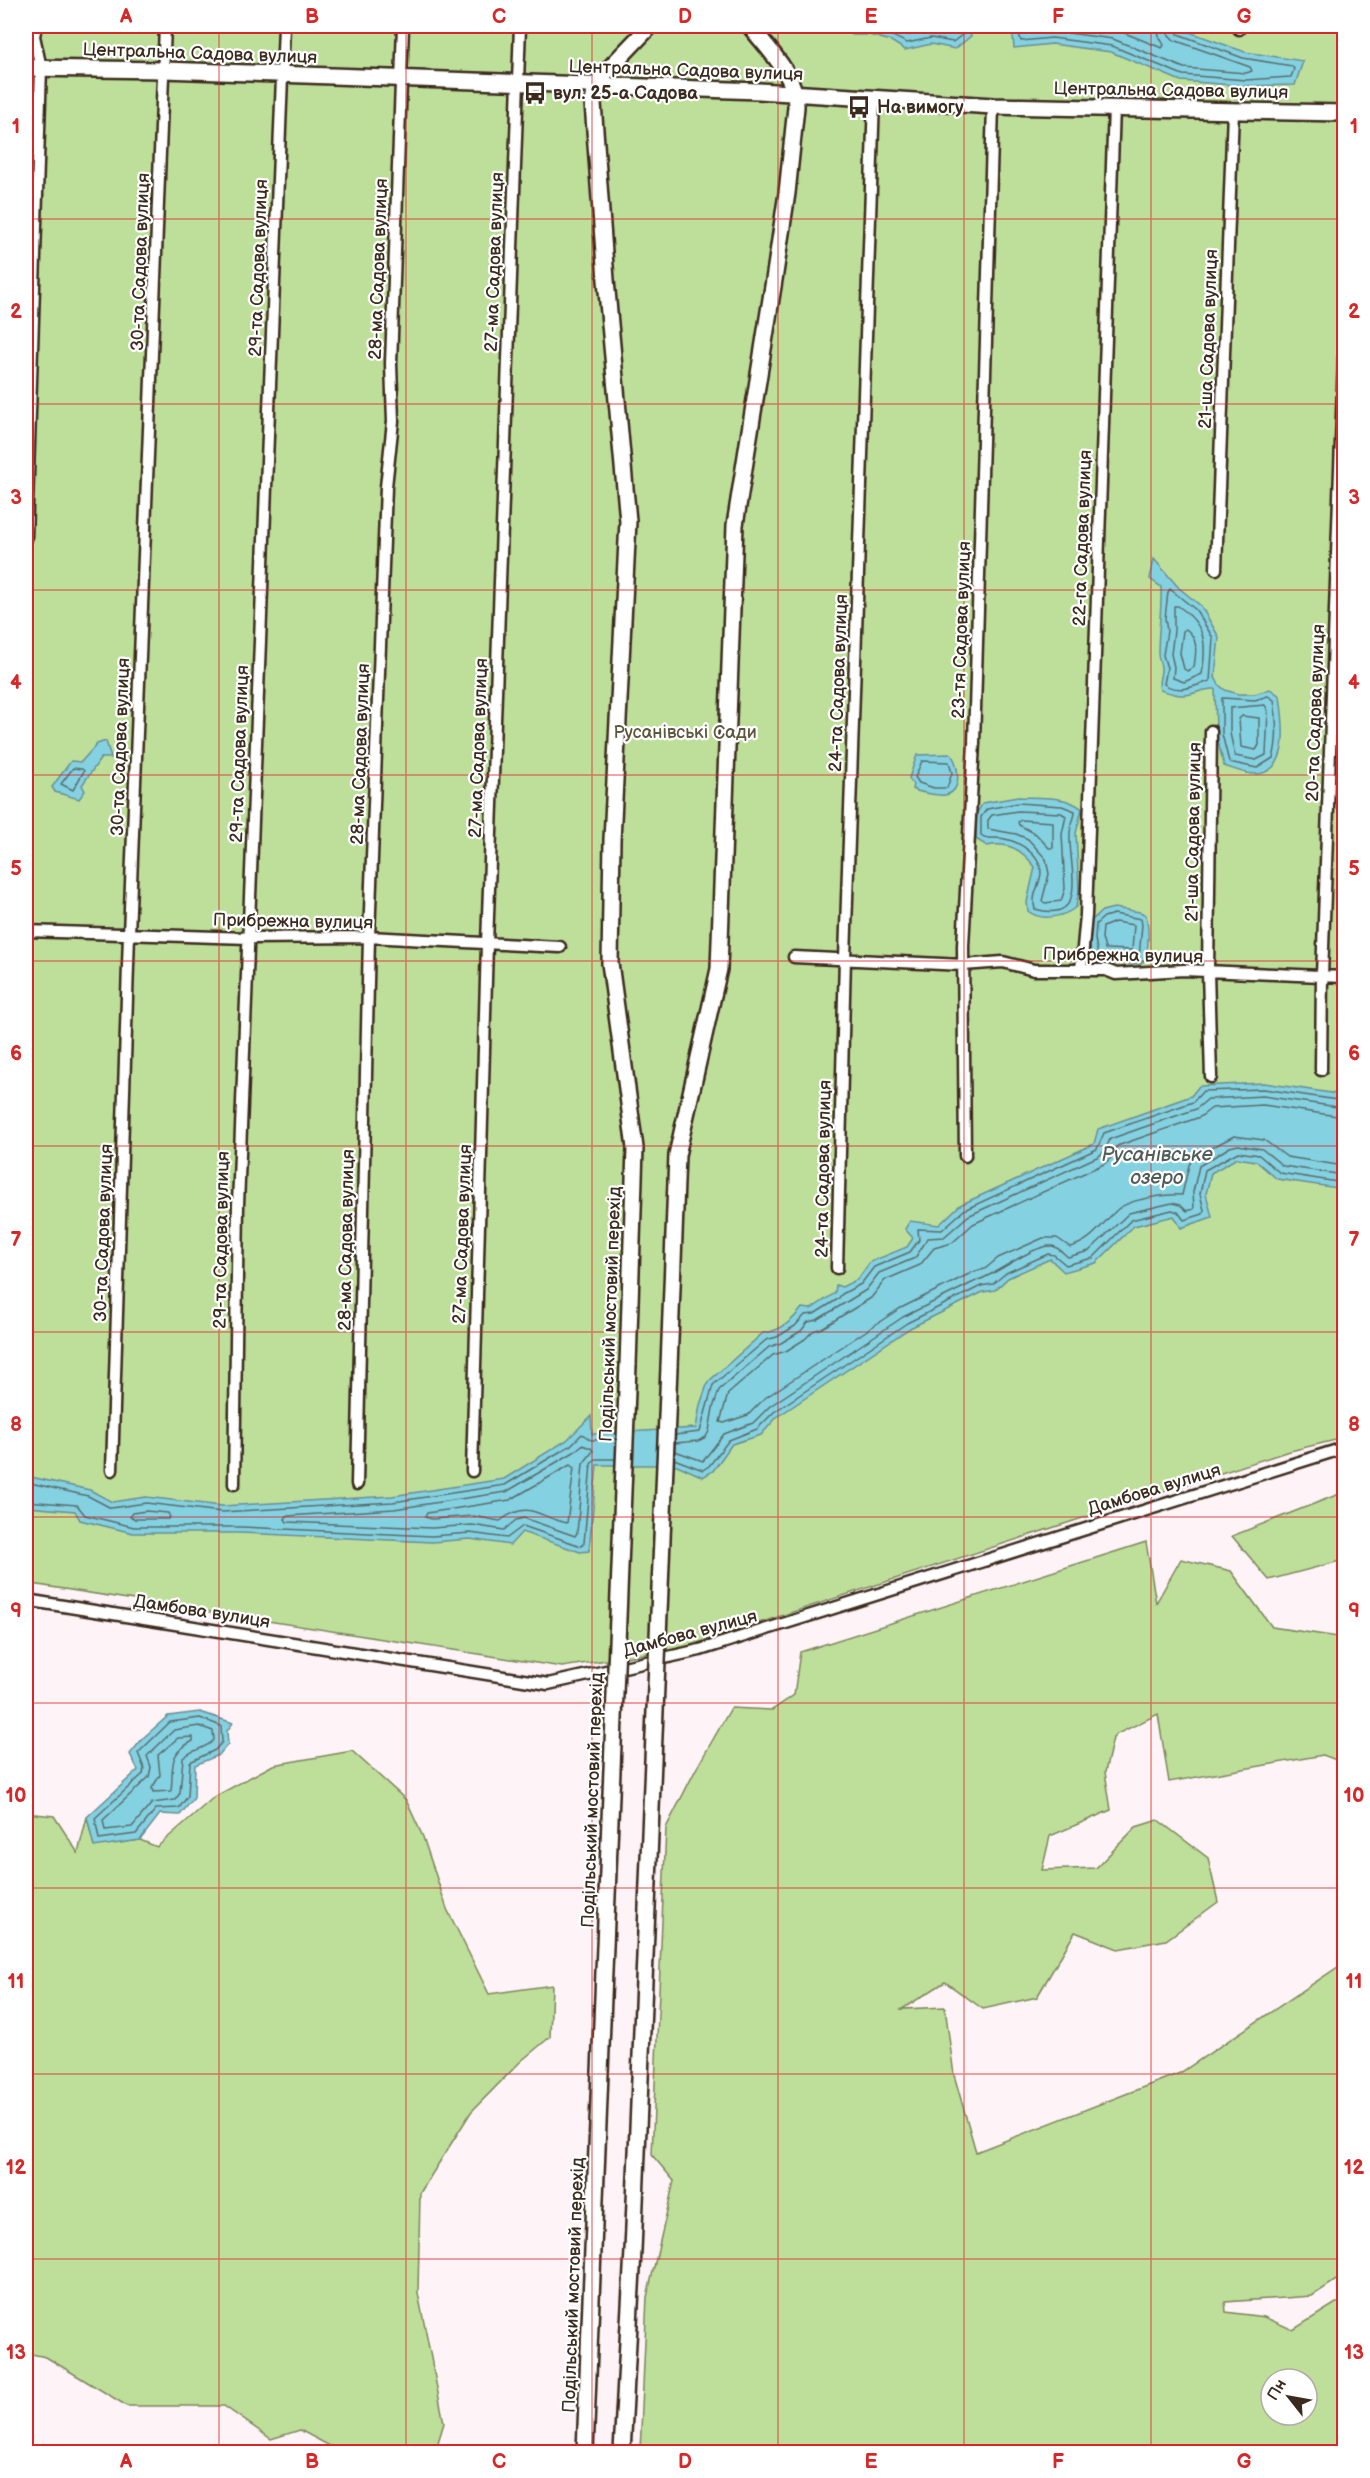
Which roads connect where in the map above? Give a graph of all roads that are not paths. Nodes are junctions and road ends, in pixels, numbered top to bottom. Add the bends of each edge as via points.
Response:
1 (36, 26) edge
2 (165, 26) edge
3 (284, 26) edge
4 (403, 26) edge
5 (520, 26) edge
6 (650, 26) edge
7 (750, 27) edge
8 (33, 68) edge
9 (164, 70) junction
10 (282, 74) junction
11 (400, 78) junction
12 (517, 83) junction
13 (596, 86) junction
14 (796, 93) junction
15 (874, 99) junction
16 (993, 106) junction
17 (1114, 107) junction
18 (1233, 111) junction
19 (1344, 113) edge
20 (1344, 357) edge
21 (26, 538) edge
22 (1216, 569) dead end
23 (1211, 730) dead end
24 (26, 931) edge
25 (129, 933) junction
26 (369, 937) junction
27 (249, 938) junction
28 (487, 944) junction
29 (560, 947) dead end
30 (794, 957) dead end
31 (845, 958) junction
32 (963, 965) junction
33 (1081, 969) junction
34 (1208, 972) junction
35 (1322, 976) junction
36 (1344, 977) edge
37 (1321, 1070) dead end
38 (1210, 1077) dead end
39 (965, 1156) dead end
40 (837, 1268) dead end
41 (1344, 1448) edge
42 (112, 1470) dead end
43 (472, 1471) dead end
44 (234, 1484) dead end
45 (357, 1484) dead end
46 (26, 1600) edge
47 (585, 2452) edge
48 (622, 2452) edge

1 - 8 street
2 - 9 street, 30-та Садова вулиця
3 - 10 street, 29-та Садова вулиця
4 - 11 street, 28-ма Садова вулиця
5 - 12 street, 27-ма Садова вулиця
6 - 13 main road
7 - 14 main road via 782,67
8 - 9 main road, Центральна Садова вулиця
8 - 21 street
9 - 10 main road, Центральна Садова вулиця
9 - 25 street, 30-та Садова вулиця
10 - 11 main road, Центральна Садова вулиця
10 - 27 street, 29-та Садова вулиця
11 - 12 main road, Центральна Садова вулиця
11 - 26 street, 28-ма Садова вулиця via 391,364 393,421 386,488
12 - 13 main road, Центральна Садова вулиця
12 - 28 street, 27-ма Садова вулиця
13 - 14 main road, Центральна Садова вулиця
13 - 47 main road, Подільський мостовий перехід, bridge via 593,103 606,280 628,521 612,840 610,963 635,1148
14 - 15 main road, Центральна Садова вулиця
14 - 48 main road, bridge via 787,193 735,525 719,969 677,1155
15 - 16 main road, Центральна Садова вулиця
15 - 31 street, 24-та Садова вулиця
16 - 17 main road, Центральна Садова вулиця
16 - 32 street, 23-тя Садова вулиця via 974,743
17 - 18 main road, Центральна Садова вулиця
17 - 33 street, 22-га Садова вулиця
18 - 19 main road, Центральна Садова вулиця
18 - 22 street, 21-ша Садова вулиця
20 - 35 street, 20-та Садова вулиця
23 - 34 street, 21-ша Садова вулиця
24 - 25 street, Прибрежна вулиця
25 - 27 street, Прибрежна вулиця
25 - 42 street, 30-та Садова вулиця
26 - 27 street, Прибрежна вулиця
26 - 28 street, Прибрежна вулиця
26 - 45 street, 28-ма Садова вулиця
27 - 44 street, 29-та Садова вулиця via 238,1205
28 - 29 street, Прибрежна вулиця
28 - 43 street, 27-ма Садова вулиця
30 - 31 street, Прибрежна вулиця
31 - 32 street, Прибрежна вулиця
31 - 40 street, 24-та Садова вулиця
32 - 33 street, Прибрежна вулиця via 1003,963 1034,970
32 - 39 street, 23-тя Садова вулиця
33 - 34 street, Прибрежна вулиця via 1116,974 1154,970
34 - 35 street, Прибрежна вулиця
34 - 38 street, 21-ша Садова вулиця
35 - 36 street, Прибрежна вулиця
35 - 37 street, 20-та Садова вулиця
41 - 46 street, Дамбова вулиця via 700,1650 548,1684

